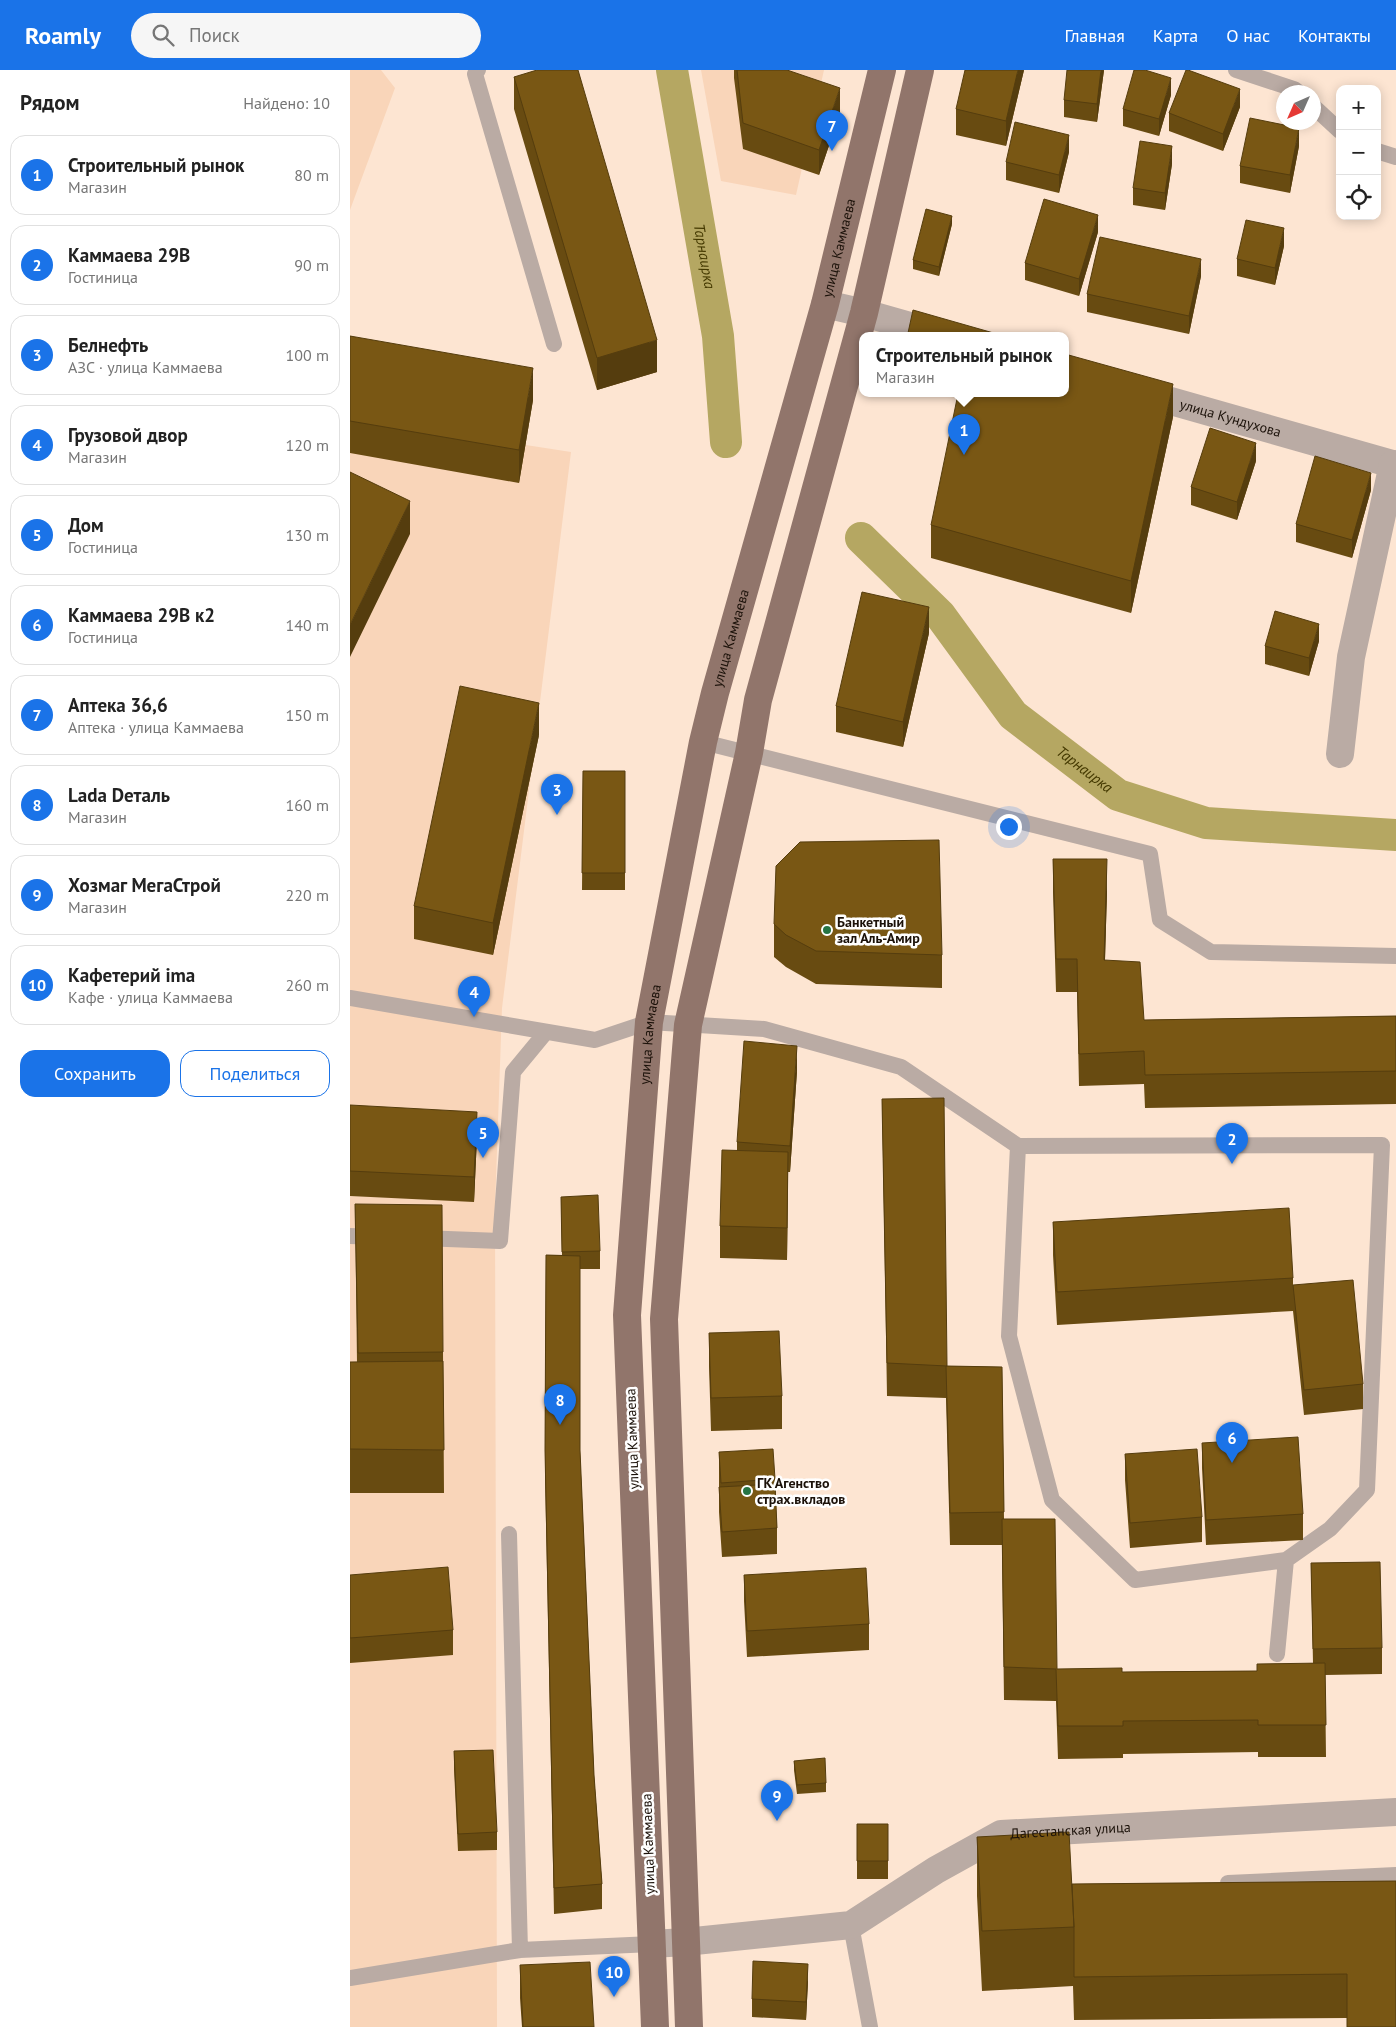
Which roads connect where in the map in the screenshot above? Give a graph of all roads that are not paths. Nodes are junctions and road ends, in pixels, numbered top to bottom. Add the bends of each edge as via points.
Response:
1 (478, 70) edge
2 (882, 70) edge
3 (920, 70) edge
4 (1236, 70) edge
5 (1282, 85) edge
6 (1321, 113) edge
7 (1339, 130) edge
8 (1381, 152) edge
9 (1396, 157) edge
10 (826, 304) junction
11 (864, 313) junction
12 (932, 332) edge
13 (554, 344) dead end
14 (1069, 371) edge
15 (1394, 465) edge
16 (703, 742) junction
17 (749, 753) junction
18 (1340, 754) dead end
19 (1396, 956) edge
20 (350, 998) edge
21 (649, 1022) junction
22 (688, 1025) junction
23 (546, 1032) junction
24 (1018, 1146) junction
25 (350, 1236) edge
26 (390, 1237) edge
27 (410, 1238) edge
28 (509, 1534) dead end
29 (1286, 1560) junction
30 (1277, 1654) dead end
31 (1396, 1812) edge
32 (1396, 1875) edge
33 (1217, 1884) edge
34 (850, 1925) junction
35 (685, 1942) junction
36 (652, 1944) junction
37 (520, 1950) junction
38 (350, 1978) edge
39 (655, 2027) edge
40 (689, 2027) edge
41 (870, 2027) edge

1 - 13 lane via 475,74
2 - 10 main road, улица Каммаева
3 - 11 main road
4 - 5 lane
6 - 7 lane
8 - 9 lane
10 - 11 street
10 - 16 main road, улица Каммаева
11 - 12 street
11 - 17 main road via 758,700
14 - 15 street, улица Кундухова
15 - 18 street via 1351,657
16 - 17 lane
16 - 21 main road, улица Каммаева
17 - 19 lane via 1150,854 1160,920 1211,952
17 - 22 main road
20 - 23 lane
21 - 22 lane
21 - 23 lane via 595,1040
21 - 36 main road, улица Каммаева via 627,1315
22 - 24 lane via 764,1029 901,1067
22 - 35 main road via 664,1319
23 - 27 lane via 513,1072 500,1241
24 - 29 lane via 1009,1336 1052,1500 1135,1580
24 - 29 lane via 1382,1146 1367,1490 1330,1529
25 - 26 lane
28 - 37 lane
29 - 30 lane
31 - 34 street, Дагестанская улица via 1001,1834 936,1870
32 - 33 lane
34 - 35 street, Дагестанская улица
34 - 41 lane
35 - 36 street, Дагестанская улица
35 - 40 main road
36 - 37 lane
36 - 39 main road, улица Каммаева
37 - 38 lane

